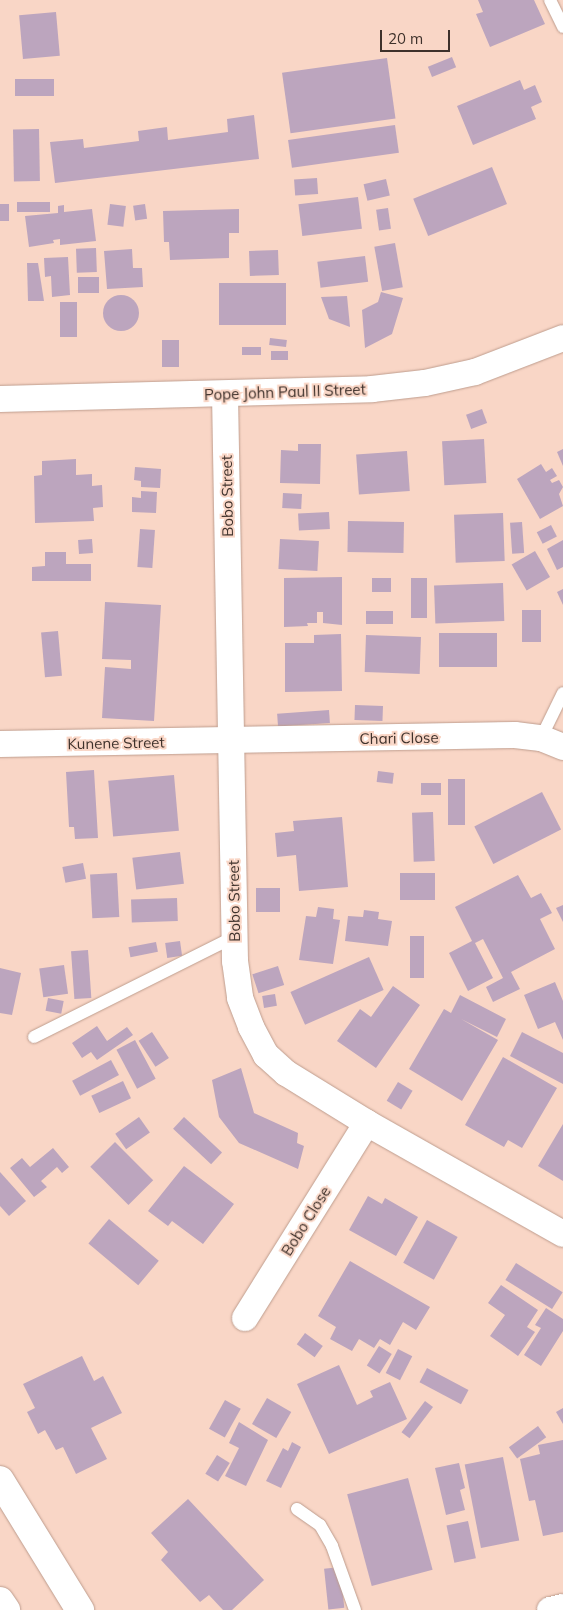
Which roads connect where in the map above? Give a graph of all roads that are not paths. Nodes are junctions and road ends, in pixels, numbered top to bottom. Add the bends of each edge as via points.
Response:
1 (550, 0) edge
2 (563, 27) edge
3 (563, 338) edge
4 (225, 394) junction
5 (0, 399) edge
6 (563, 693) edge
7 (232, 741) junction
8 (552, 742) edge
9 (0, 744) edge
10 (234, 937) junction
11 (34, 1037) dead end
12 (367, 1123) junction
13 (563, 1234) edge
14 (245, 1318) dead end
15 (0, 1480) edge
16 (297, 1509) dead end
17 (0, 1601) edge
18 (6, 1610) edge
19 (80, 1610) edge
20 (356, 1610) edge

1 - 2 lane
3 - 4 street, Pope John Paul II Street via 475,372 425,383 372,389
4 - 5 street, Pope John Paul II Street
4 - 7 street, Bobo Street
6 - 8 lane
7 - 8 street, Chari Close via 515,735
7 - 9 street, Kunene Street
7 - 10 street, Bobo Street
10 - 11 lane
10 - 12 street, Bobo Street via 240,998 266,1055 286,1073
12 - 13 street, Bobo Street
12 - 14 street, Bobo Close
15 - 19 main road
16 - 20 lane via 320,1525 332,1546
17 - 18 main road

